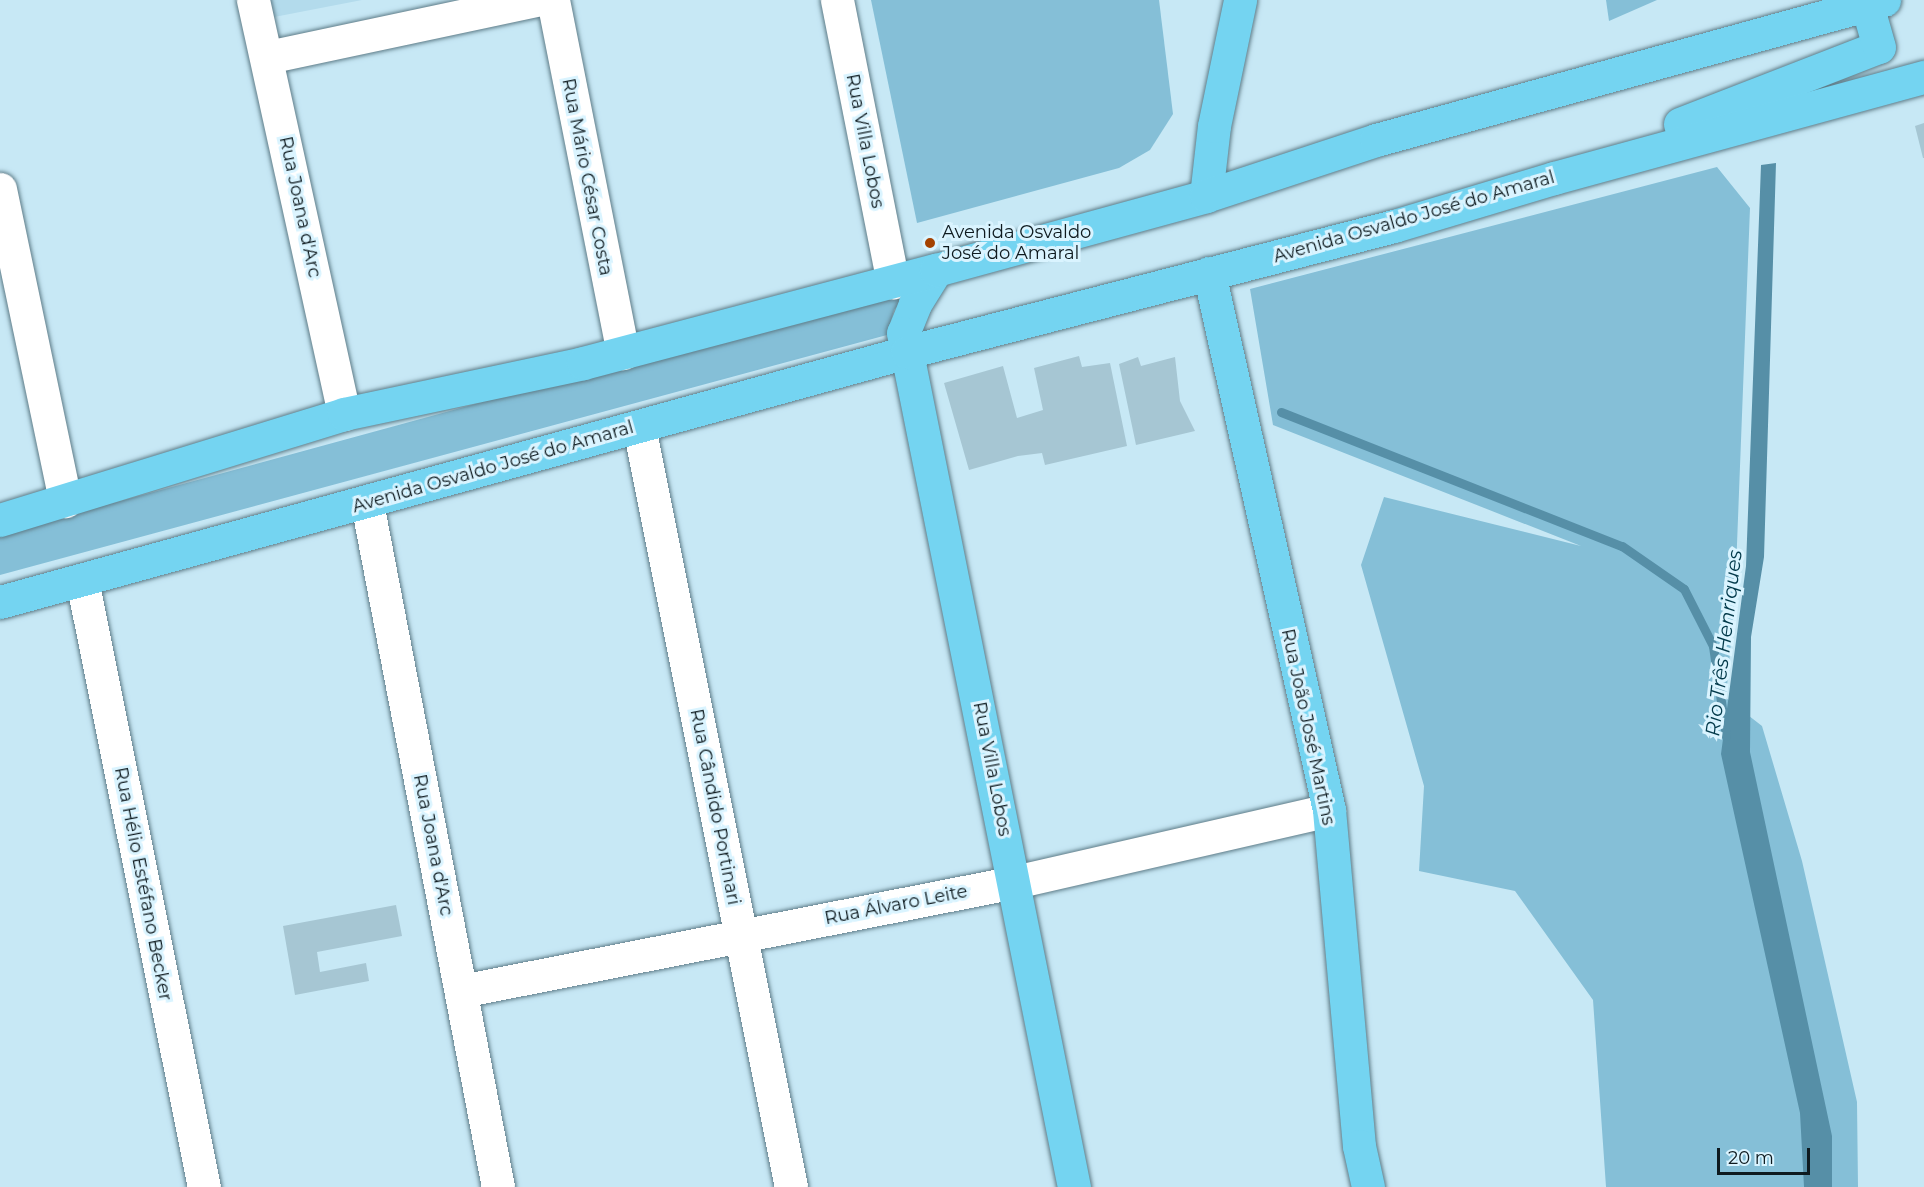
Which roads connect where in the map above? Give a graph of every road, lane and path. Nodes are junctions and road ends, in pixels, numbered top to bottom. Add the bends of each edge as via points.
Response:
1 (253, 0) edge
2 (537, 0) edge
3 (554, 0) edge
4 (837, 0) edge
5 (1240, 0) edge
6 (1875, 3) edge
7 (268, 57) junction
8 (1924, 77) edge
9 (1592, 168) junction
10 (0, 189) edge
11 (1206, 196) junction
12 (936, 270) junction
13 (1209, 273) junction
14 (893, 282) junction
15 (907, 352) junction
16 (623, 353) junction
17 (344, 414) junction
18 (639, 427) junction
19 (65, 501) junction
20 (367, 503) junction
21 (0, 520) edge
22 (82, 580) junction
23 (0, 602) edge
24 (1329, 810) junction
25 (1015, 882) junction
26 (741, 936) junction
27 (461, 991) junction
28 (204, 1187) edge
29 (498, 1187) edge
30 (791, 1187) edge
31 (1074, 1187) edge
32 (1368, 1187) edge

1 - 7 street, Rua Joana d'Arc
2 - 7 street
3 - 16 street, Rua Mário César Costa
4 - 14 street, Rua Villa Lobos
5 - 11 main road via 1214,126
6 - 9 main road via 1878,47 1675,126
6 - 11 main road via 1376,140
7 - 17 street, Rua Joana d'Arc
8 - 9 main road, Avenida Osvaldo José do Amaral
9 - 13 main road, Avenida Osvaldo José do Amaral via 1394,226
10 - 19 street
11 - 12 main road
12 - 14 main road
12 - 15 main road, Rua Villa Lobos via 903,333
13 - 15 main road, Avenida Osvaldo José do Amaral
13 - 24 main road, Rua João José Martins
14 - 16 main road
15 - 18 main road, Avenida Osvaldo José do Amaral
15 - 25 main road, Rua Villa Lobos
16 - 17 main road
17 - 19 main road
18 - 20 main road, Avenida Osvaldo José do Amaral
18 - 26 street, Rua Cândido Portinari
19 - 21 main road
20 - 22 main road, Avenida Osvaldo José do Amaral
20 - 27 street, Rua Joana d'Arc
22 - 23 main road, Avenida Osvaldo José do Amaral
22 - 28 street, Rua Hélio Estéfano Becker
24 - 25 street, Rua Álvaro Leite
24 - 32 main road, Rua João José Martins via 1359,1146
25 - 26 street, Rua Álvaro Leite
25 - 31 main road, Rua Villa Lobos
26 - 27 street, Rua Álvaro Leite
26 - 30 street, Rua Cândido Portinari
27 - 29 street, Rua Joana d'Arc

